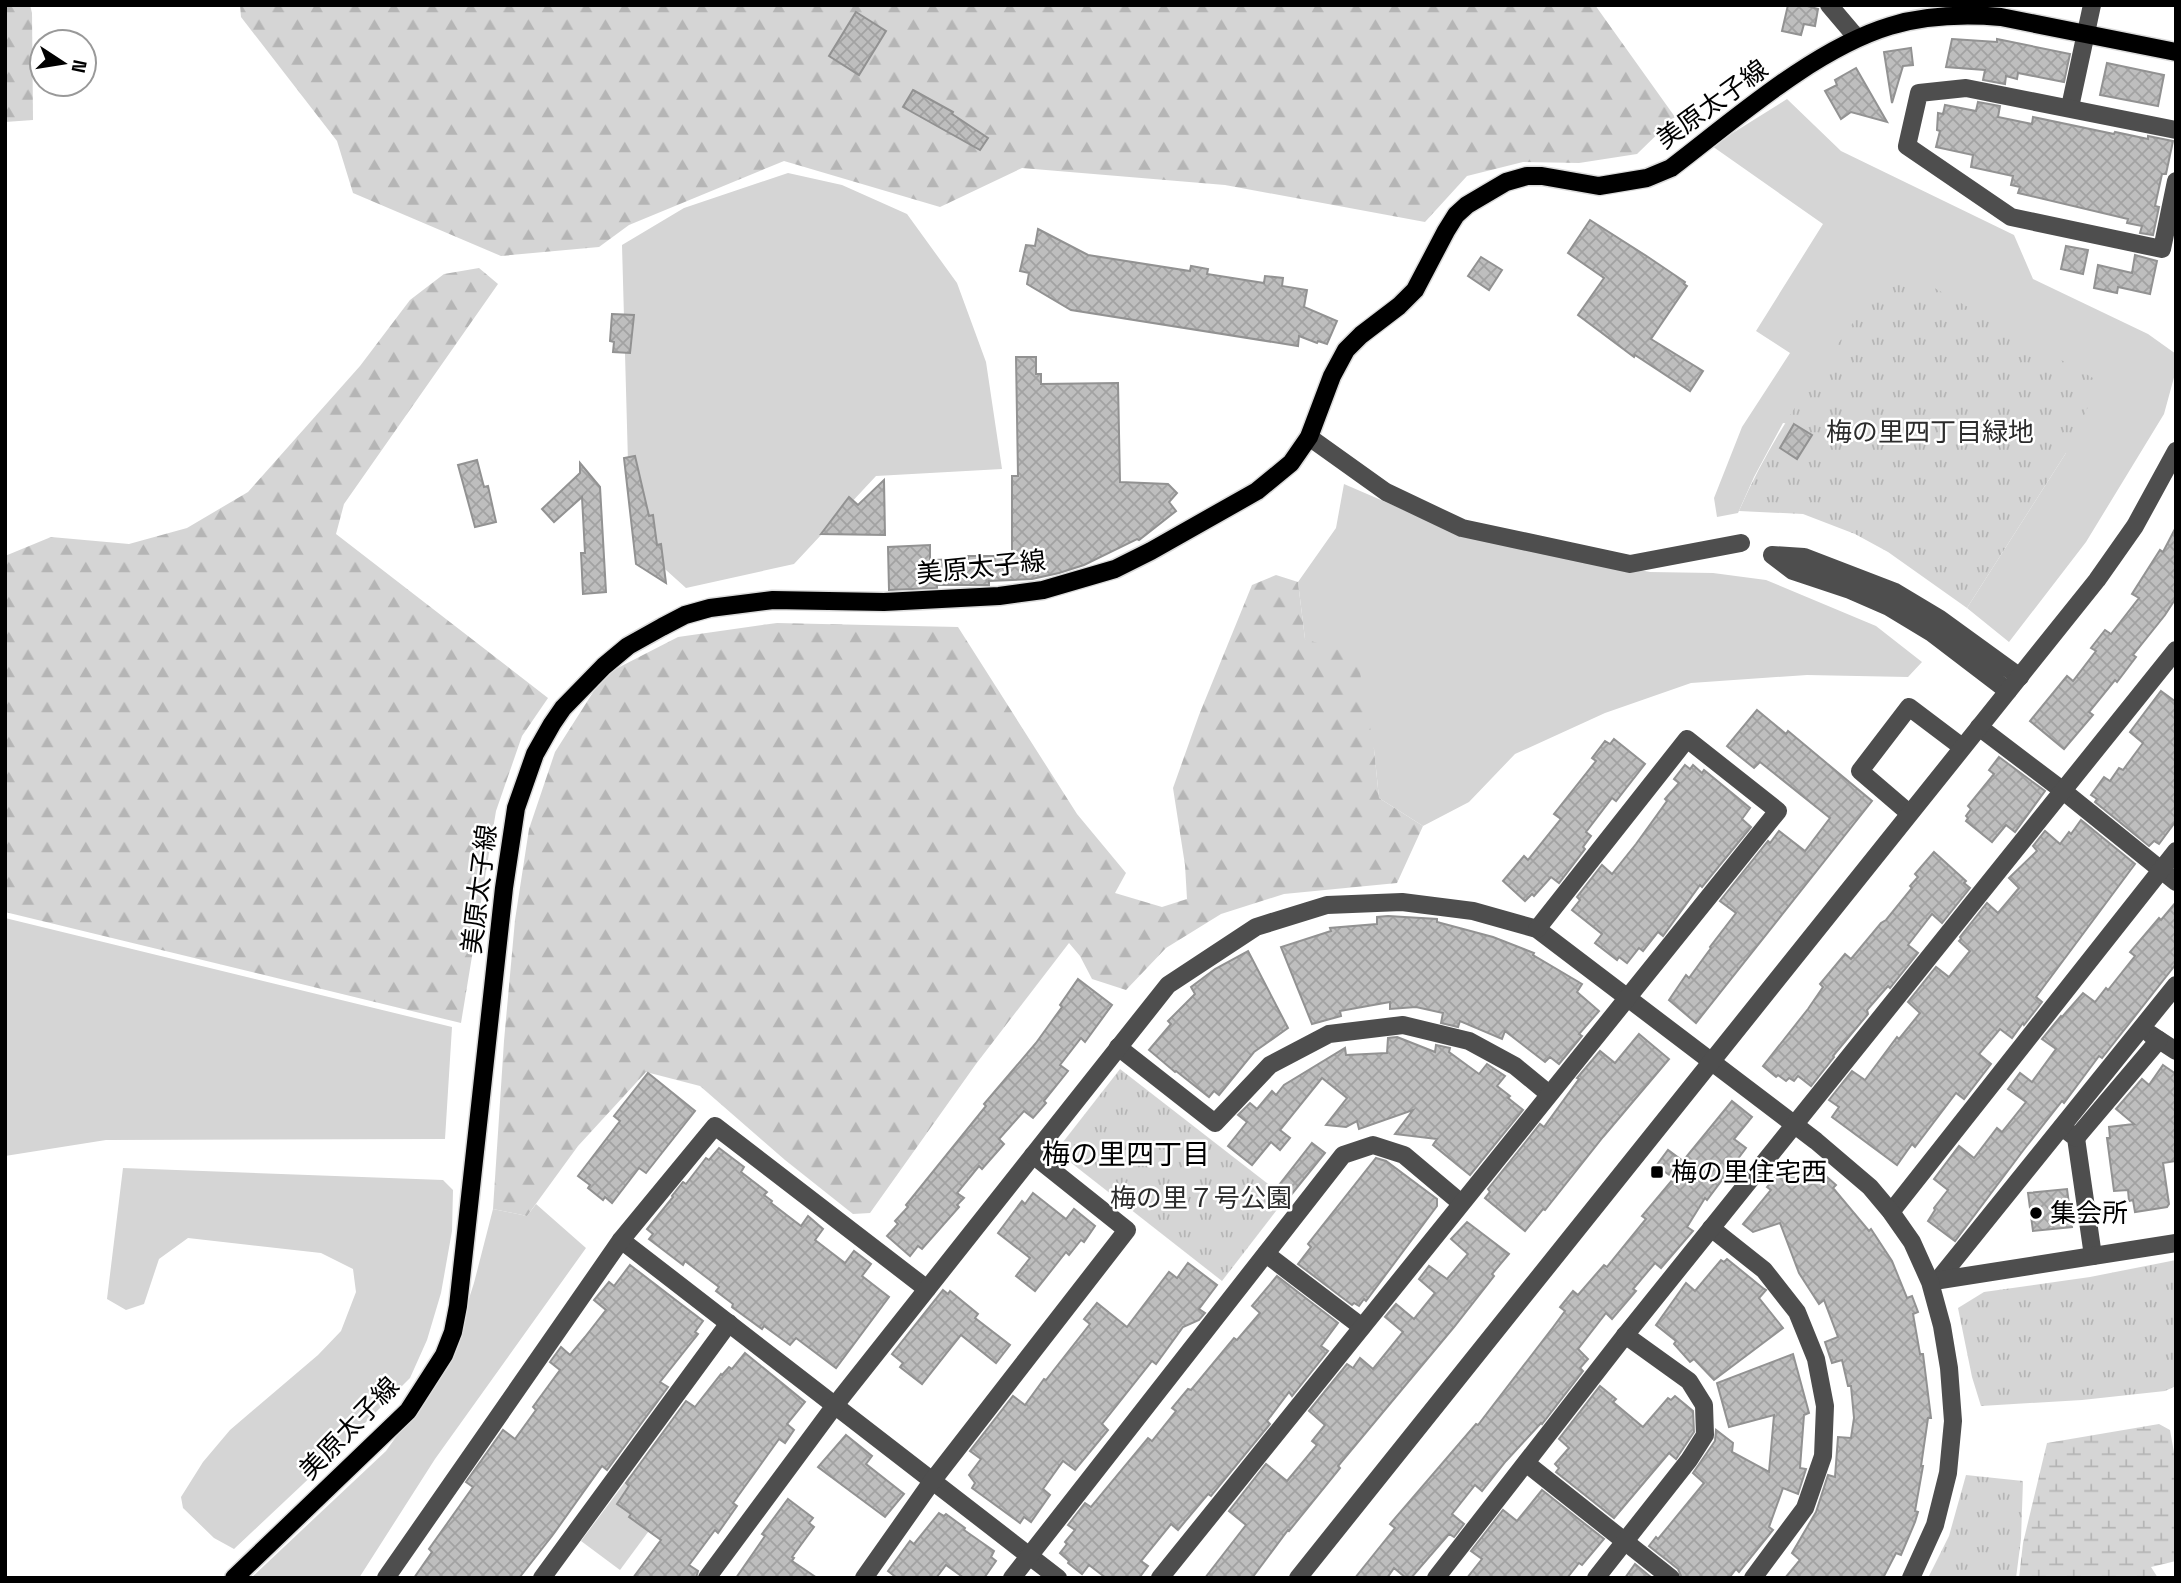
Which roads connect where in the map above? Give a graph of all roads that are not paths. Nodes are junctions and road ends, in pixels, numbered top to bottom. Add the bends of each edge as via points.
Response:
1 (1829, 5) edge
2 (2092, 5) edge
3 (2085, 34) junction
4 (1857, 38) junction
5 (2176, 52) edge
6 (2070, 107) junction
7 (2176, 130) edge
8 (2176, 181) edge
9 (1310, 437) junction
10 (2175, 453) edge
11 (1741, 543) dead end
12 (2176, 650) edge
13 (2020, 677) junction
14 (2008, 691) junction
15 (1979, 727) junction
16 (1962, 747) junction
17 (2062, 790) junction
18 (1909, 813) junction
19 (2176, 851) edge
20 (2161, 870) junction
21 (2176, 883) edge
22 (1537, 929) junction
23 (2176, 985) edge
24 (1626, 997) junction
25 (2141, 1028) junction
26 (2159, 1040) junction
27 (1118, 1047) junction
28 (2176, 1051) edge
29 (1710, 1061) junction
30 (1549, 1094) junction
31 (1794, 1124) junction
32 (2069, 1133) junction
33 (1033, 1155) junction
34 (1461, 1203) junction
35 (1891, 1212) junction
36 (1711, 1228) junction
37 (621, 1240) junction
38 (2176, 1243) edge
39 (1266, 1254) junction
40 (2093, 1256) junction
41 (1934, 1281) junction
42 (927, 1289) junction
43 (729, 1323) junction
44 (1362, 1327) junction
45 (1625, 1335) junction
46 (835, 1404) junction
47 (1526, 1463) junction
48 (933, 1480) junction
49 (1624, 1541) junction
50 (1028, 1555) junction
51 (234, 1578) edge
52 (386, 1578) edge
53 (542, 1578) edge
54 (707, 1578) edge
55 (864, 1578) edge
56 (1012, 1578) edge
57 (1058, 1578) edge
58 (1160, 1578) edge
59 (1298, 1578) edge
60 (1436, 1578) edge
61 (1595, 1578) edge
62 (1671, 1578) edge
63 (1754, 1578) edge
64 (1911, 1578) edge

1 - 4 street
2 - 3 street
3 - 4 main road, 美原太子線 via 2001,17 1954,15 1918,19
3 - 5 main road, 美原太子線
3 - 6 street
4 - 9 main road, 美原太子線 via 1802,70 1671,168 1647,178 1599,186 1527,176 1506,182 1467,205 1446,231 1415,290 1346,350
6 - 7 street
6 - 8 street via 1966,88 1919,93 1908,146 2011,217 2162,249
9 - 11 street via 1387,492 1462,527 1630,564
9 - 51 main road, 美原太子線 via 1291,464 1257,491 1115,569 1043,590 999,596 884,602 773,600 710,608 685,615 628,646 579,691 535,754 516,808 453,1332 408,1412
10 - 13 street via 2135,526
12 - 17 street
13 - 14 street
13 - 14 street via 1895,592 1804,557 1772,555 1793,571 1889,607 1932,633
14 - 15 street
15 - 16 street
15 - 17 street
16 - 18 street
16 - 18 street via 1909,706 1860,771
17 - 20 street
17 - 31 street
18 - 29 street
19 - 20 street
20 - 21 street
20 - 35 street
22 - 24 street
22 - 24 street via 1687,739 1778,811
22 - 27 street via 1473,911 1402,902 1327,905 1256,927 1168,985
23 - 25 street
24 - 29 street
24 - 30 street
25 - 26 street
25 - 32 street
26 - 28 street
26 - 32 street
27 - 30 street via 1215,1123 1270,1065 1329,1034 1403,1025 1469,1041 1515,1066
27 - 33 street
29 - 31 street
29 - 59 street
30 - 34 street
31 - 35 street via 1870,1187
31 - 36 street
32 - 40 street
32 - 41 street
33 - 42 street
33 - 48 street via 1127,1230
34 - 39 street via 1404,1155 1373,1145 1343,1155
34 - 44 street
35 - 41 street
36 - 45 street
36 - 63 street via 1764,1270 1797,1312 1816,1359 1825,1406 1823,1456 1805,1508
37 - 42 street via 715,1126
37 - 43 street
37 - 52 street
38 - 40 street
39 - 44 street
39 - 50 street
40 - 41 street
41 - 64 street via 1953,1421 1948,1473 1935,1525
42 - 46 street
43 - 46 street
43 - 53 street
44 - 58 street
45 - 47 street
45 - 49 street via 1689,1381 1704,1405 1705,1436
46 - 48 street
46 - 54 street
47 - 49 street
47 - 60 street
48 - 50 street
48 - 55 street
49 - 61 street
49 - 62 street
50 - 56 street
50 - 57 street

